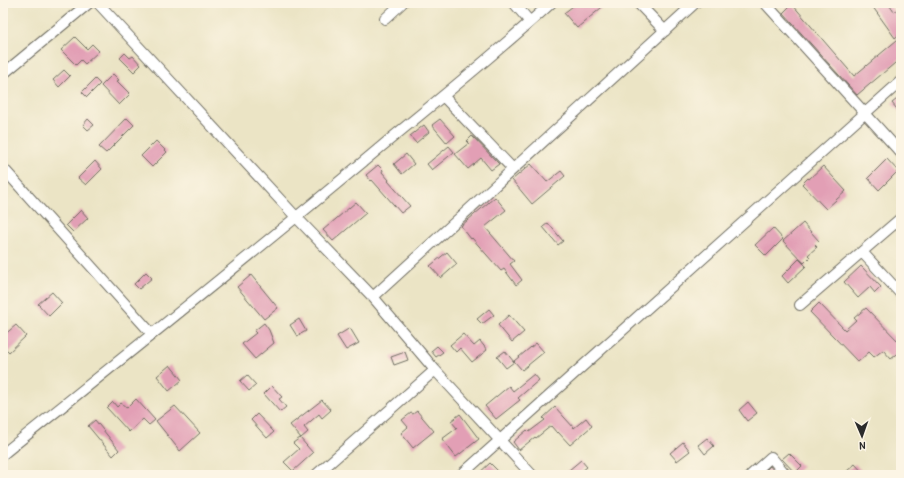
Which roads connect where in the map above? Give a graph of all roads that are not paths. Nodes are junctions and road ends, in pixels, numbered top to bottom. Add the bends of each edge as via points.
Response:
1 (89, 3) edge
2 (98, 3) edge
3 (402, 3) edge
4 (514, 3) edge
5 (551, 3) edge
6 (638, 3) edge
7 (695, 3) edge
8 (764, 3) edge
9 (385, 20) dead end
10 (530, 22) junction
11 (665, 31) junction
12 (3, 74) edge
13 (901, 81) edge
14 (443, 96) junction
15 (865, 114) junction
16 (901, 153) edge
17 (3, 168) edge
18 (513, 169) junction
19 (297, 218) junction
20 (901, 218) edge
21 (862, 252) junction
22 (901, 294) edge
23 (373, 297) junction
24 (800, 305) dead end
25 (152, 334) junction
26 (435, 370) junction
27 (500, 440) junction
28 (3, 454) edge
29 (316, 475) edge
30 (461, 475) edge
31 (532, 475) edge
32 (751, 475) edge
33 (786, 475) edge

1 - 12 street
2 - 19 street
3 - 9 street
4 - 10 street
5 - 10 street
6 - 11 street
7 - 11 street
8 - 15 street
10 - 14 street
11 - 18 street
13 - 15 street
14 - 18 street
14 - 19 street
15 - 16 street
15 - 27 street
17 - 25 street
18 - 23 street
19 - 23 street
19 - 25 street
20 - 21 street
21 - 22 street
21 - 24 street
23 - 26 street
25 - 28 street
26 - 27 street
26 - 29 street
27 - 30 street
27 - 31 street
32 - 33 street via 770,457

